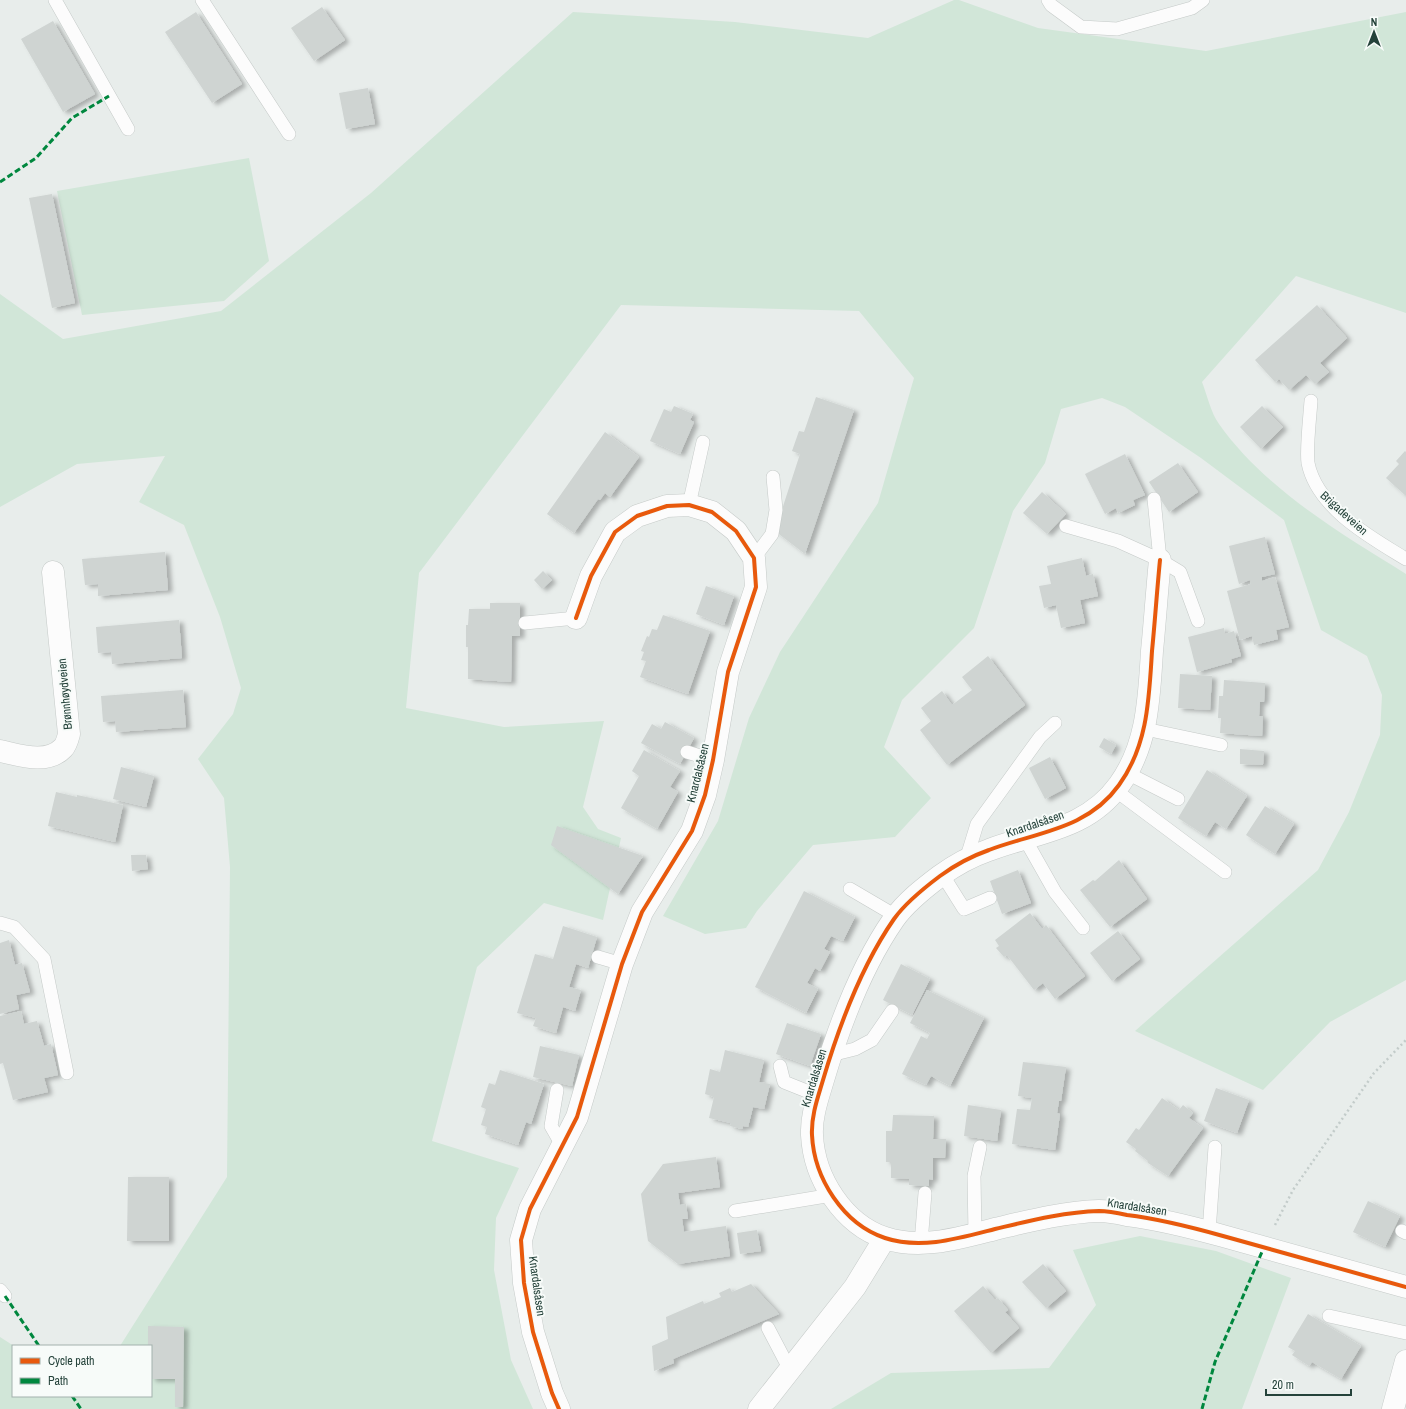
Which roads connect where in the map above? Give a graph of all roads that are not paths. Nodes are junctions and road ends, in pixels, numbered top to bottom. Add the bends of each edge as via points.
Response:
1 (55, 0) edge
2 (202, 0) edge
3 (1048, 0) edge
4 (1203, 0) edge
5 (128, 129) dead end
6 (289, 134) dead end
7 (1311, 401) dead end
8 (703, 442) dead end
9 (773, 477) dead end
10 (1154, 499) dead end
11 (689, 505) junction
12 (1066, 526) dead end
13 (754, 558) junction
14 (1406, 559) edge
15 (1160, 560) junction
16 (53, 572) dead end
17 (576, 618) joint
18 (1198, 621) dead end
19 (525, 623) dead end
20 (1055, 723) dead end
21 (1145, 729) junction
22 (1221, 744) dead end
23 (0, 751) edge
24 (687, 752) dead end
25 (713, 760) junction
26 (1121, 782) junction
27 (1178, 799) dead end
28 (1026, 839) junction
29 (966, 860) junction
30 (1225, 872) dead end
31 (942, 874) junction
32 (850, 889) dead end
33 (990, 898) dead end
34 (896, 916) junction
35 (0, 923) edge
36 (1083, 928) dead end
37 (598, 957) dead end
38 (622, 964) junction
39 (892, 1011) dead end
40 (831, 1055) junction
41 (780, 1066) dead end
42 (67, 1073) dead end
43 (557, 1090) dead end
44 (819, 1096) junction
45 (563, 1147) junction
46 (980, 1147) dead end
47 (1215, 1147) dead end
48 (925, 1194) dead end
49 (832, 1195) junction
50 (735, 1211) dead end
51 (1209, 1232) junction
52 (975, 1234) junction
53 (885, 1238) junction
54 (921, 1243) junction
55 (1406, 1287) edge
56 (1330, 1316) dead end
57 (768, 1328) dead end
58 (1406, 1333) edge
59 (1406, 1361) edge
60 (790, 1370) junction
61 (559, 1409) edge
62 (759, 1409) edge
63 (1393, 1409) edge

1 - 5 lane
2 - 6 lane
3 - 4 lane via 1081,27 1116,29 1192,8
7 - 14 lane, Brigadeveien via 1308,462 1319,492 1359,530
8 - 11 lane
9 - 13 lane via 776,510 772,534
10 - 15 lane
11 - 13 street, Knardalsåsen via 712,512 736,531
11 - 17 street, Knardalsåsen via 667,506 638,516 615,532 591,576
12 - 15 lane via 1118,541
13 - 25 street, Knardalsåsen via 756,587 728,672
15 - 18 lane via 1180,572
15 - 21 street, Knardalsåsen via 1150,697
16 - 23 street, Brønnhøydveien via 69,734 64,748 52,755 38,758
17 - 19 lane
20 - 29 lane via 1040,737 977,824
21 - 22 lane
21 - 26 street, Knardalsåsen via 1133,762
24 - 25 lane
25 - 38 street, Knardalsåsen via 705,795 692,831 642,912
26 - 27 lane
26 - 28 street, Knardalsåsen via 1097,808 1065,827
26 - 30 lane
28 - 29 street, Knardalsåsen via 991,849
28 - 36 lane via 1055,892
29 - 31 street, Knardalsåsen
31 - 33 lane via 964,909
31 - 34 street, Knardalsåsen
32 - 34 lane
34 - 40 street, Knardalsåsen via 880,941 853,996
35 - 42 lane via 14,927 44,959
37 - 38 lane
38 - 45 street, Knardalsåsen via 577,1118
39 - 40 lane via 872,1040 855,1049
40 - 44 street, Knardalsåsen
41 - 44 lane via 784,1082
43 - 45 lane via 551,1126
44 - 49 street, Knardalsåsen via 812,1134 822,1177
45 - 61 street, Knardalsåsen via 530,1209 521,1240 524,1283 533,1332
46 - 52 lane via 974,1176
47 - 51 lane
48 - 54 lane
49 - 50 lane
49 - 53 street, Knardalsåsen via 860,1226
51 - 52 street, Knardalsåsen via 1159,1219 1102,1211 1053,1216
51 - 55 street, Knardalsåsen
52 - 54 street, Knardalsåsen via 943,1242
53 - 54 street, Knardalsåsen via 912,1244
53 - 60 street via 855,1287
56 - 58 lane
57 - 60 lane
59 - 63 street
60 - 62 street

